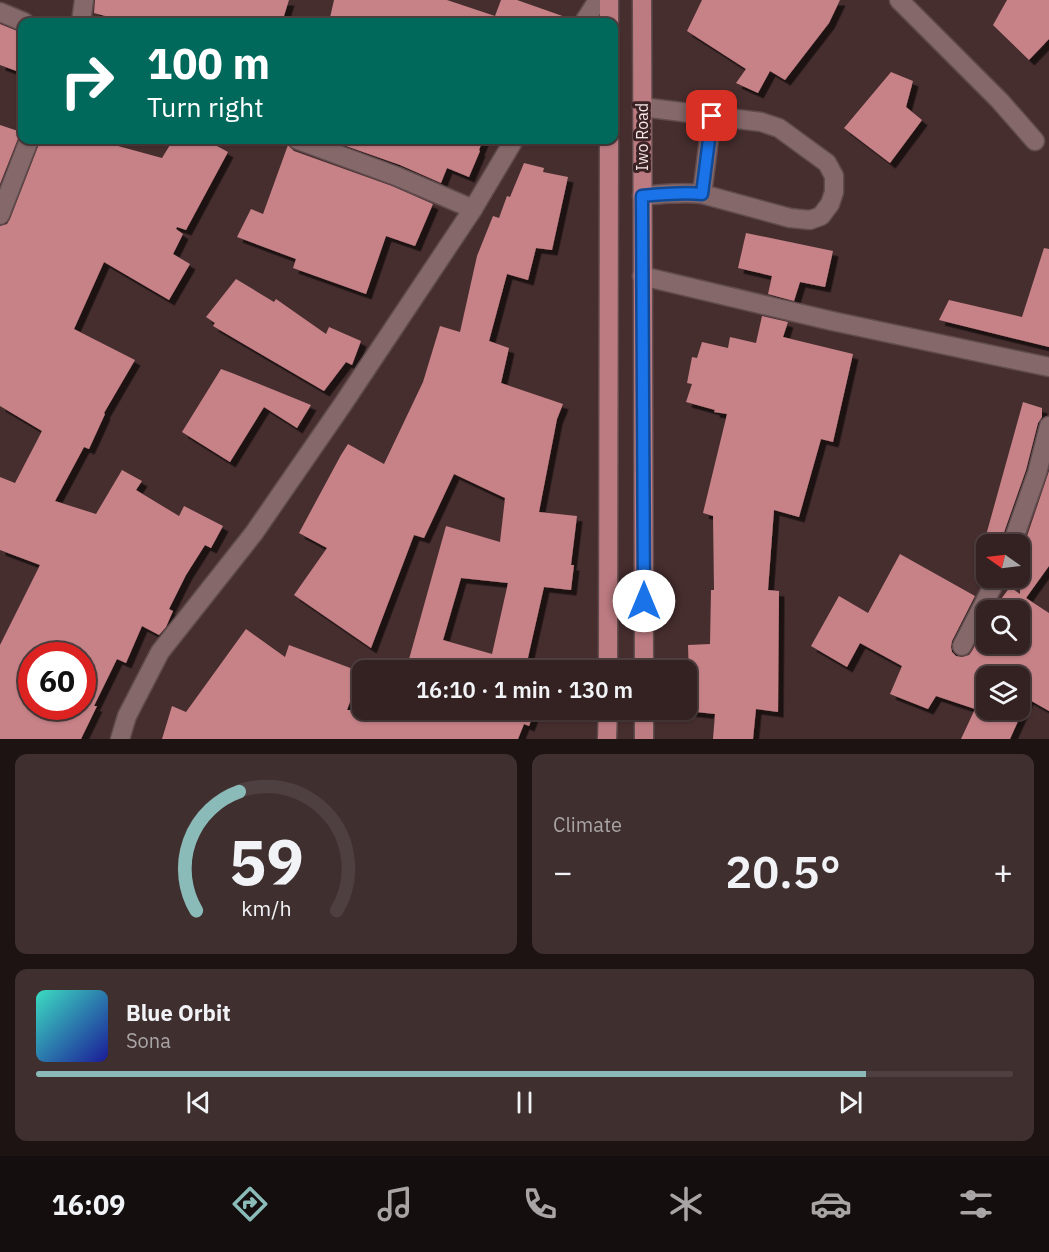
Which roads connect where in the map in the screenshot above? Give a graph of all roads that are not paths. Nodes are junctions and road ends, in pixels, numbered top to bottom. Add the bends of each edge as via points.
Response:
1 (84, 0) edge
2 (598, 0) edge
3 (609, 0) edge
4 (642, 0) edge
5 (899, 0) edge
6 (0, 12) edge
7 (82, 18) edge
8 (587, 18) edge
9 (609, 18) edge
10 (18, 20) edge
11 (642, 107) junction
12 (712, 116) junction
13 (1035, 141) dead end
14 (27, 144) edge
15 (309, 144) edge
16 (512, 144) edge
17 (609, 144) edge
18 (702, 194) junction
19 (642, 196) junction
20 (473, 209) junction
21 (0, 215) edge
22 (642, 276) junction
23 (1049, 367) edge
24 (1049, 426) edge
25 (1016, 534) edge
26 (993, 588) edge
27 (962, 646) dead end
28 (608, 660) edge
29 (644, 660) edge
30 (608, 720) edge
31 (644, 720) edge
32 (120, 739) edge
33 (608, 739) edge
34 (644, 739) edge

1 - 7 street
2 - 8 street
3 - 9 main road
4 - 11 main road, Iwo Road
5 - 13 street
6 - 10 street
11 - 12 street
11 - 19 main road, Iwo Road
12 - 18 street
12 - 18 street via 778,128 827,163 834,176 834,192 821,216 810,220
14 - 21 street
15 - 20 street
16 - 20 street
17 - 28 main road, Iwo Road
18 - 19 street
19 - 22 main road, Iwo Road
20 - 32 street via 254,532 160,652 127,716
22 - 23 street
22 - 29 main road, Iwo Road
24 - 25 street
26 - 27 street
30 - 33 main road
31 - 34 main road

